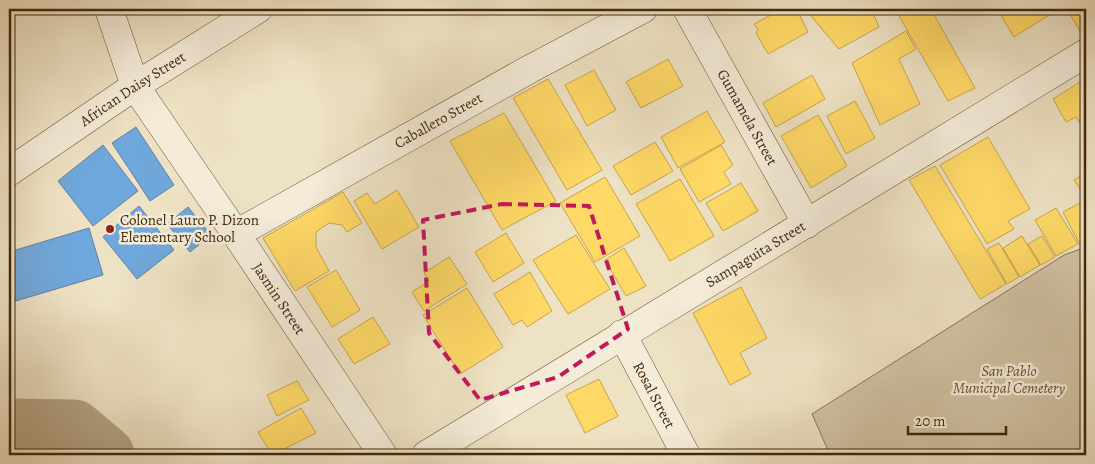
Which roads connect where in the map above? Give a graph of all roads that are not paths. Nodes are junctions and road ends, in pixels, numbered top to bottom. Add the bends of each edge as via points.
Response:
1 (109, 9) edge
2 (258, 9) edge
3 (643, 9) edge
4 (688, 9) edge
5 (1086, 53) edge
6 (135, 86) junction
7 (9, 172) edge
8 (807, 224) junction
9 (236, 234) junction
10 (622, 334) junction
11 (383, 455) edge
12 (426, 455) edge
13 (686, 455) edge

1 - 6 street, Jasmin Street
2 - 6 street, African Daisy Street
3 - 9 street, Caballero Street
4 - 8 street, Gumamela Street
5 - 8 street, Sampaguita Street
6 - 7 street, African Daisy Street
6 - 9 street, Jasmin Street
8 - 10 street, Sampaguita Street
9 - 11 street, Jasmin Street
10 - 12 street, Sampaguita Street
10 - 13 street, Rosal Street

